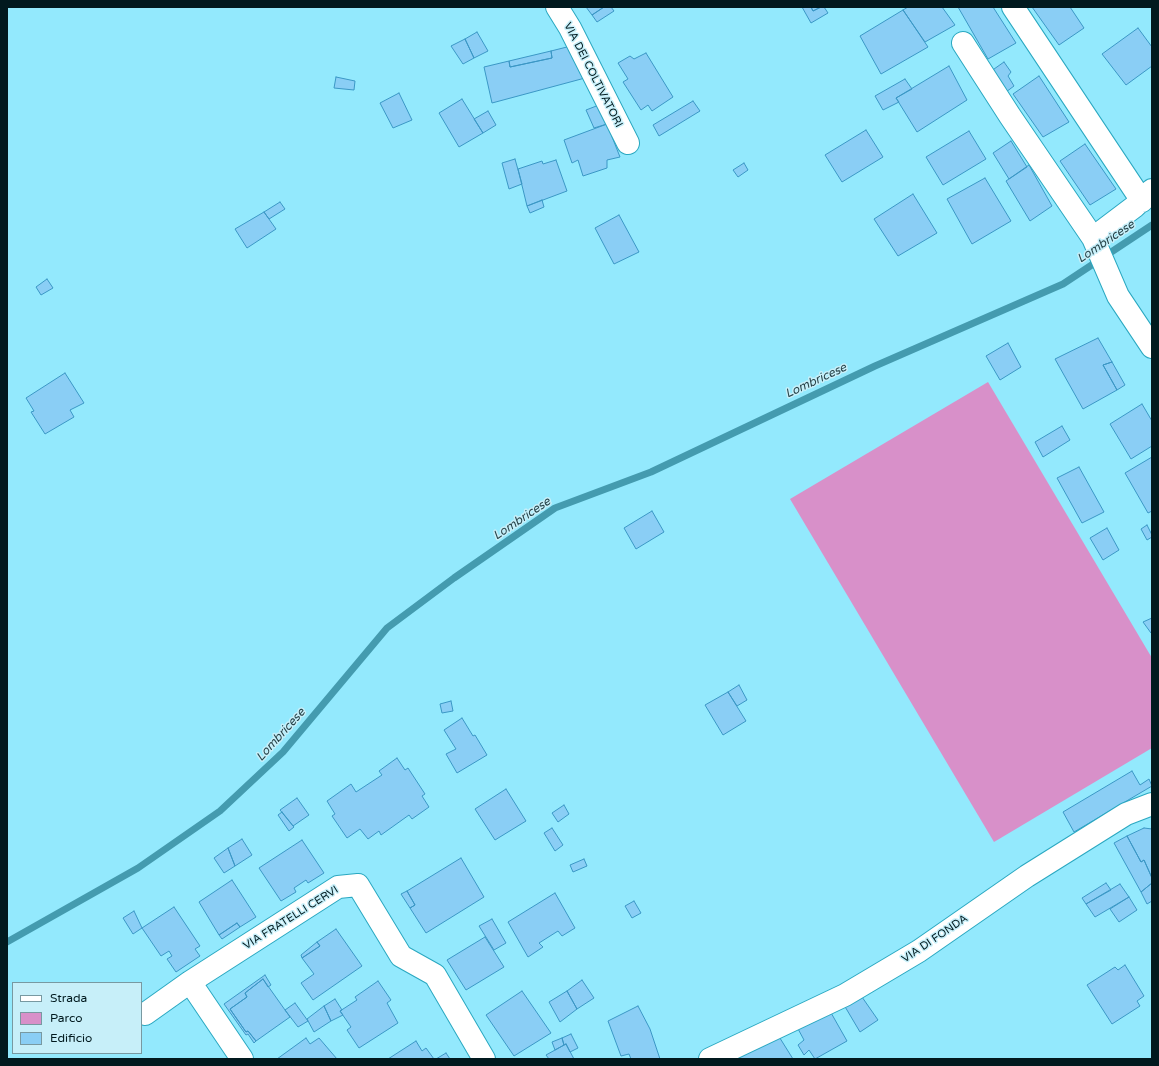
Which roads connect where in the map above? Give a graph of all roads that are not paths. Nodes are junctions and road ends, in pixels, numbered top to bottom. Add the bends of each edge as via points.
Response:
1 (557, 7) edge
2 (1013, 7) edge
3 (963, 43) dead end
4 (628, 143) dead end
5 (1147, 196) edge
6 (1093, 238) junction
7 (1152, 347) edge
8 (1152, 804) edge
9 (190, 982) junction
10 (145, 1014) dead end
11 (242, 1059) edge
12 (484, 1059) edge
13 (710, 1059) edge

1 - 4 street, VIA DEI COLTIVATORI
2 - 5 street
3 - 6 street
5 - 6 street
6 - 7 street via 1118,296
8 - 13 street, VIA DI FONDA via 1126,814 1027,876 919,951 845,995
9 - 10 street, VIA FRATELLI CERVI
9 - 11 street
9 - 12 street, VIA FRATELLI CERVI via 338,887 358,885 400,956 435,975

